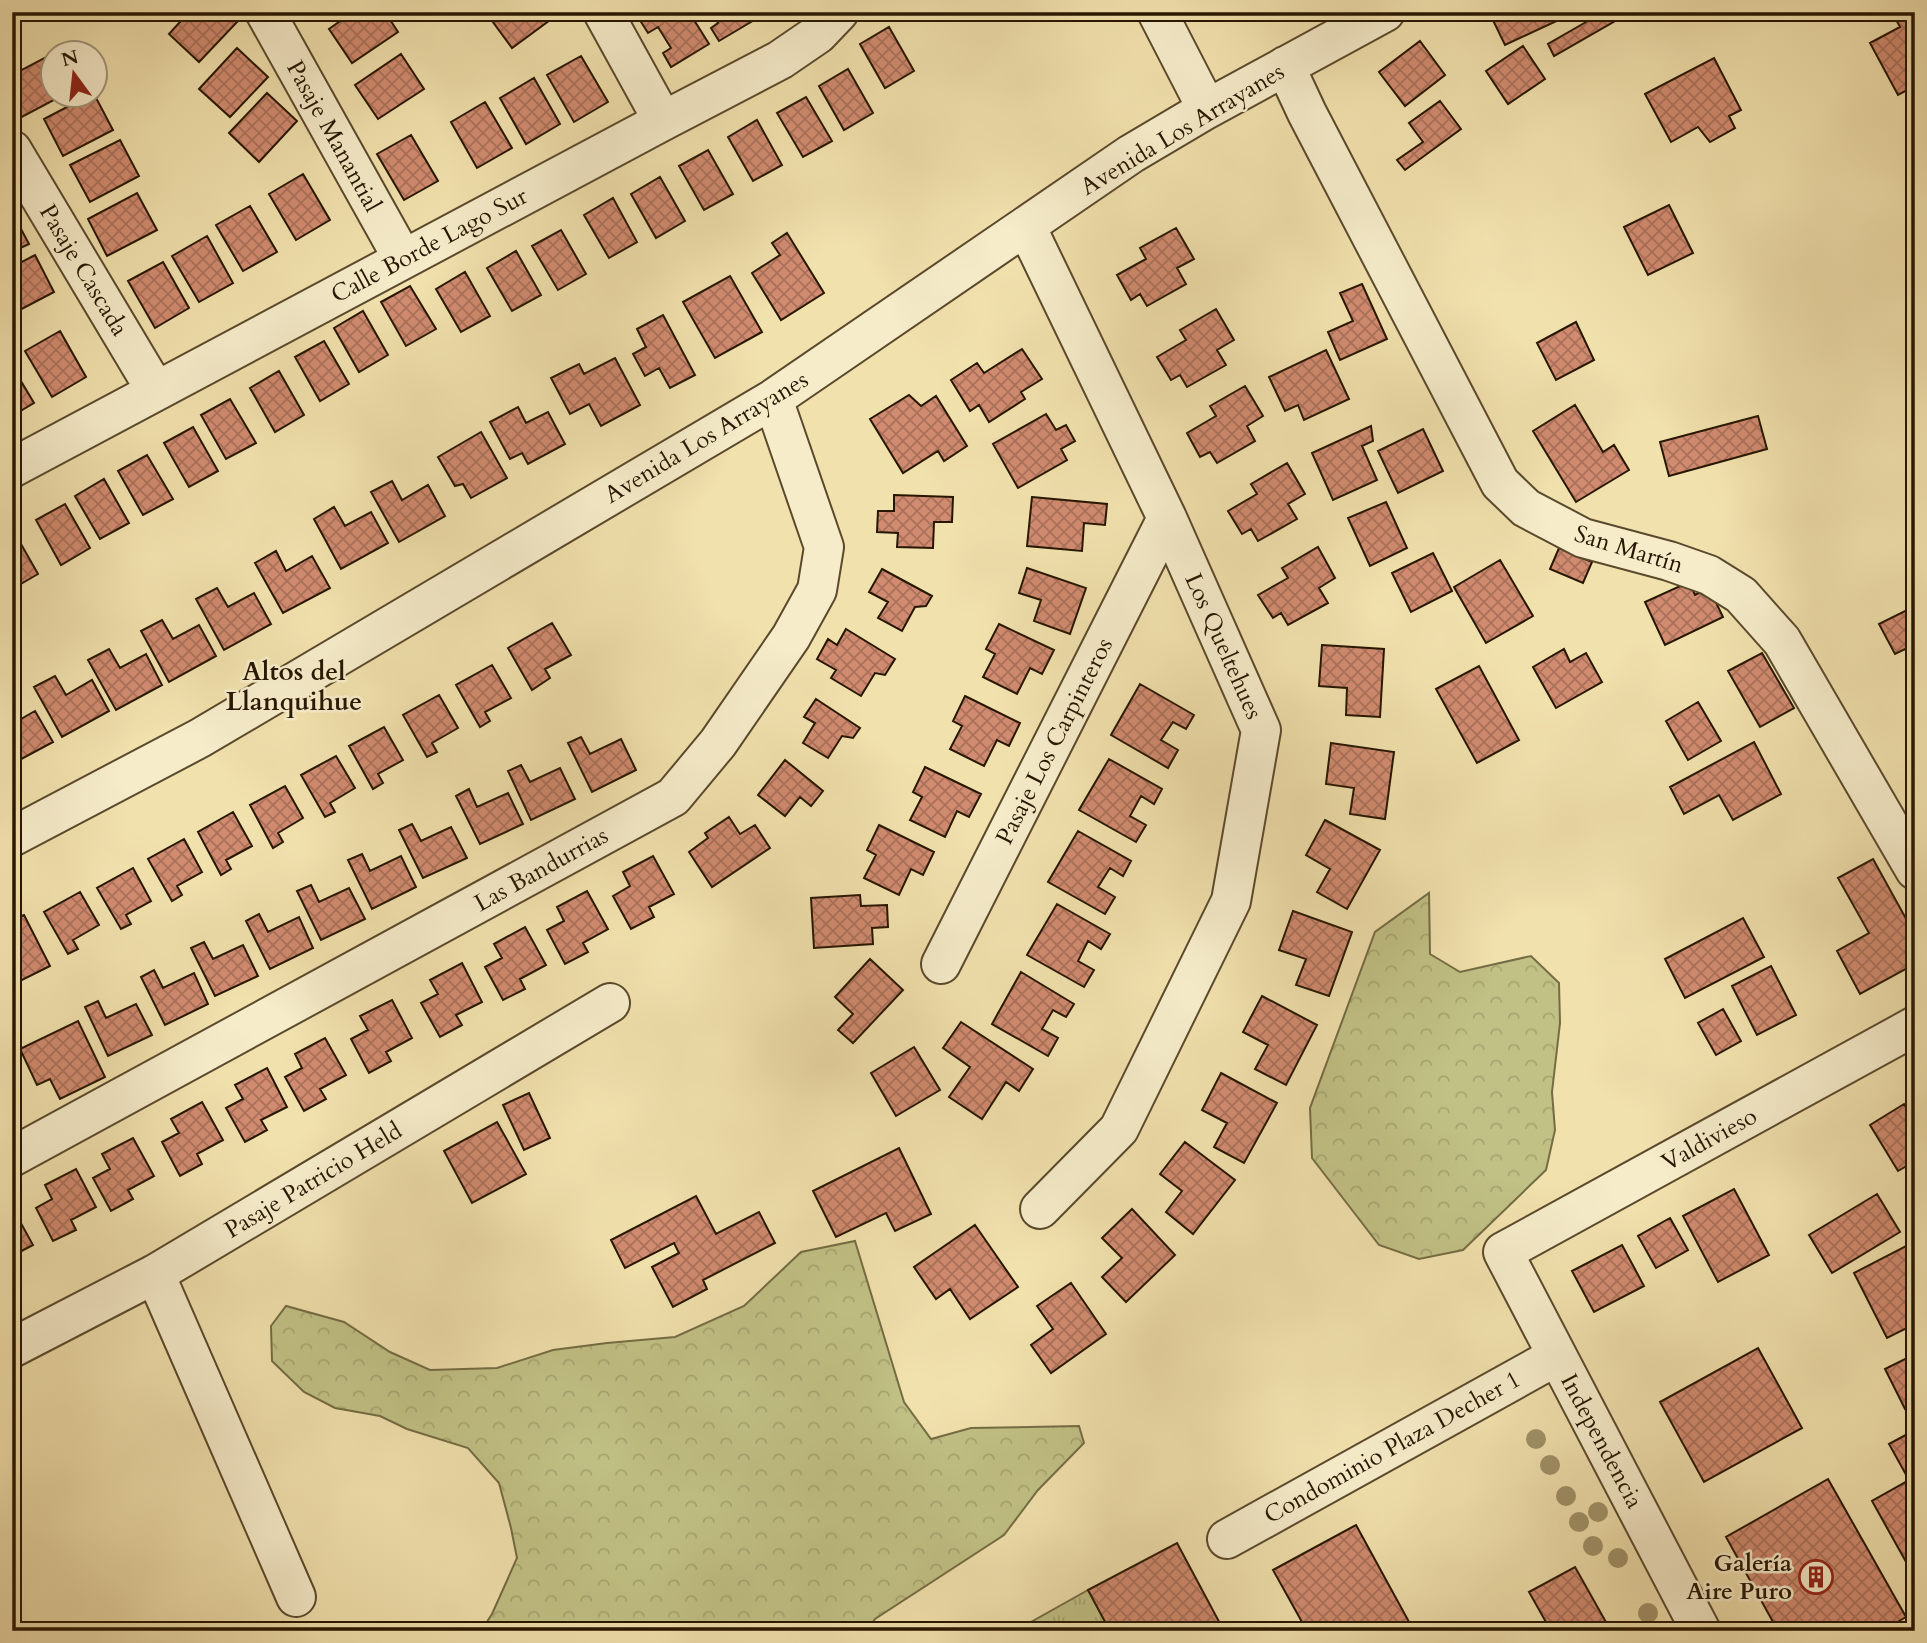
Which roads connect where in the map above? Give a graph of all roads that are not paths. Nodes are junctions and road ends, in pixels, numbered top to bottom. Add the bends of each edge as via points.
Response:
1 (265, 12) edge
2 (603, 12) edge
3 (839, 12) edge
4 (1157, 12) edge
5 (1385, 12) edge
6 (1285, 66) junction
7 (1206, 109) junction
8 (663, 121) junction
9 (12, 150) edge
10 (1026, 226) junction
11 (403, 259) junction
12 (156, 391) junction
13 (773, 399) junction
14 (12, 468) edge
15 (1167, 518) junction
16 (12, 836) edge
17 (1915, 870) edge
18 (941, 964) dead end
19 (610, 1003) dead end
20 (1915, 1026) edge
21 (12, 1157) edge
22 (1040, 1209) dead end
23 (1503, 1252) joint
24 (155, 1274) junction
25 (12, 1348) edge
26 (1557, 1356) junction
27 (1227, 1539) dead end
28 (296, 1597) dead end
29 (1701, 1631) edge

1 - 11 street, Pasaje Manantial
2 - 8 street
3 - 8 street, Calle Borde Lago Sur via 799,48
4 - 7 street
5 - 6 street, Avenida Los Arrayanes
6 - 7 street, Avenida Los Arrayanes
6 - 17 street, San Martín via 1500,483 1526,508 1583,538 1709,575 1741,595 1782,641
7 - 10 street, Avenida Los Arrayanes via 1130,154
8 - 11 street, Calle Borde Lago Sur
9 - 12 street, Pasaje Cascada
10 - 13 street, Avenida Los Arrayanes
10 - 15 street, Los Queltehues
11 - 12 street, Calle Borde Lago Sur
12 - 14 street, Calle Borde Lago Sur
13 - 16 street, Avenida Los Arrayanes via 200,738
13 - 21 street, Las Bandurrias via 824,547 817,590 791,637 718,743 673,797
15 - 18 street, Pasaje Los Carpinteros
15 - 22 street, Los Queltehues via 1261,730 1231,901 1119,1129
19 - 24 street, Pasaje Patricio Held
20 - 23 street, Valdivieso
23 - 26 street, Independencia
24 - 25 street, Pasaje Patricio Held
24 - 28 street
26 - 27 street, Condominio Plaza Decher 1
26 - 29 street, Independencia

